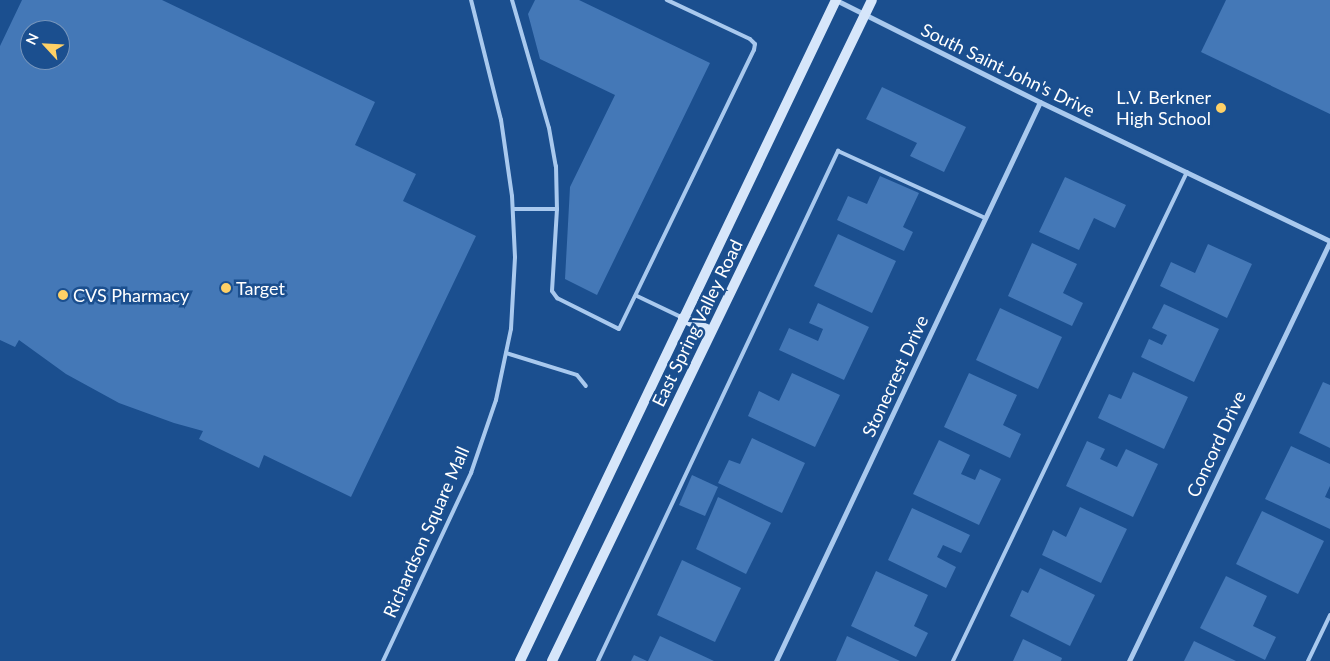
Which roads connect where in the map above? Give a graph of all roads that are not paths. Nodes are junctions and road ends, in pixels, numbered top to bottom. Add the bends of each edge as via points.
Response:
1 (471, 0) edge
2 (512, 0) edge
3 (667, 0) edge
4 (836, 0) edge
5 (872, 0) edge
6 (865, 15) junction
7 (1040, 102) junction
8 (1187, 172) junction
9 (513, 209) junction
10 (557, 209) junction
11 (985, 218) junction
12 (1330, 241) edge
13 (637, 296) junction
14 (684, 318) junction
15 (711, 332) junction
16 (506, 353) junction
17 (586, 386) dead end
18 (1330, 615) edge
19 (383, 661) edge
20 (520, 661) edge
21 (552, 661) edge
22 (598, 661) edge
23 (776, 661) edge
24 (953, 661) edge
25 (1129, 661) edge
26 (1308, 661) edge

1 - 9 lane, Richardson Square Mall via 501,120
2 - 10 lane via 549,128 556,166
3 - 13 lane via 755,44
4 - 6 street, South Saint John's Drive
4 - 14 street, East Spring Valley Road
5 - 6 street, East Spring Valley Road
6 - 7 street, South Saint John's Drive
6 - 15 street, East Spring Valley Road
7 - 8 street, South Saint John's Drive
7 - 11 street, Stonecrest Drive
8 - 12 street, South Saint John's Drive
8 - 24 lane
9 - 10 lane
9 - 16 lane, Richardson Square Mall via 512,329
10 - 13 lane via 553,295 619,329
11 - 22 lane via 838,151
11 - 23 street, Stonecrest Drive
12 - 25 street, Concord Drive
13 - 14 lane
14 - 15 street
14 - 20 street, East Spring Valley Road
15 - 21 street, East Spring Valley Road
16 - 17 lane via 577,375
16 - 19 lane, Richardson Square Mall via 496,400 471,473
18 - 26 lane

